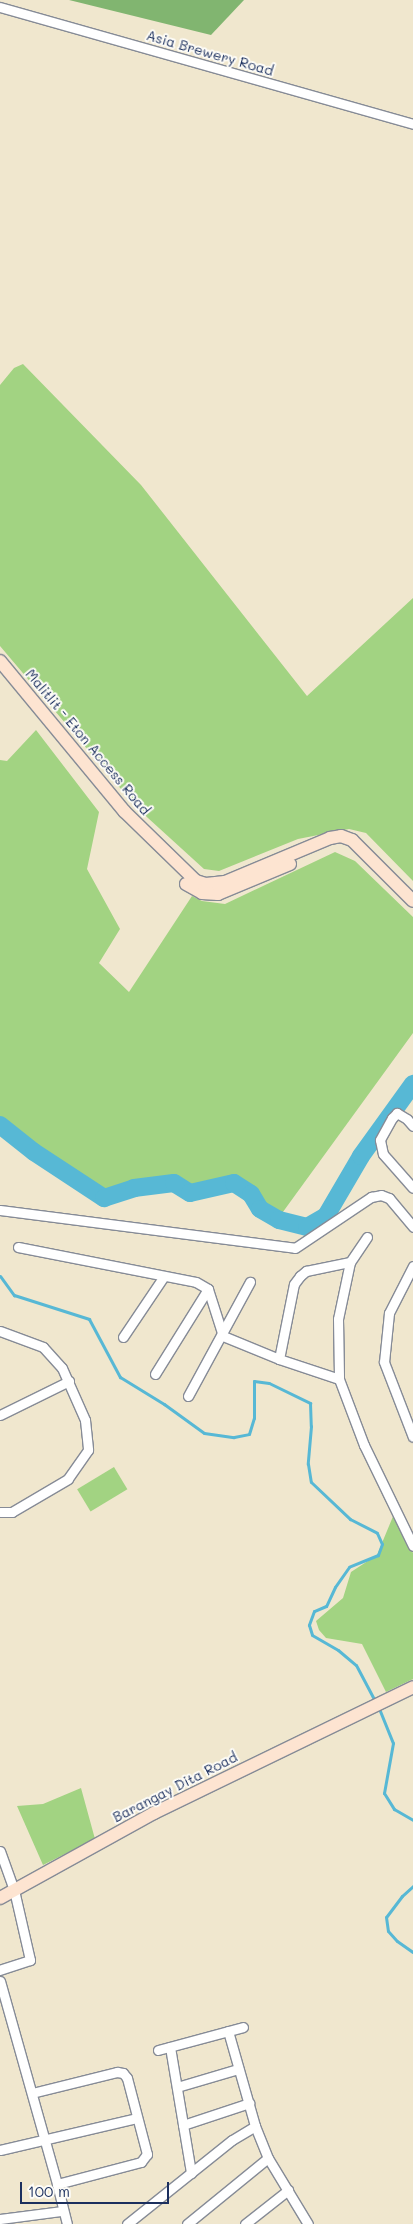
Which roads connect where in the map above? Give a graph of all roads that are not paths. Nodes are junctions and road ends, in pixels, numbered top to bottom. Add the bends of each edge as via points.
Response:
1 (0, 7) edge
2 (413, 124) edge
3 (0, 660) edge
4 (0, 672) edge
5 (362, 852) junction
6 (413, 901) edge
7 (410, 1116) edge
8 (413, 1126) edge
9 (413, 1188) edge
10 (0, 1210) edge
11 (413, 1228) edge
12 (367, 1237) dead end
13 (18, 1247) dead end
14 (350, 1262) junction
15 (413, 1266) edge
16 (164, 1276) junction
17 (250, 1282) dead end
18 (208, 1289) junction
19 (0, 1330) edge
20 (223, 1336) junction
21 (123, 1337) dead end
22 (279, 1360) junction
23 (155, 1374) dead end
24 (339, 1379) junction
25 (69, 1381) junction
26 (188, 1396) dead end
27 (0, 1415) edge
28 (412, 1434) edge
29 (0, 1512) edge
30 (413, 1546) edge
31 (413, 1687) edge
32 (0, 1851) edge
33 (14, 1890) junction
34 (0, 1898) edge
35 (0, 1970) edge
36 (0, 1981) edge
37 (242, 2027) dead end
38 (228, 2031) junction
39 (170, 2047) junction
40 (158, 2050) dead end
41 (238, 2069) junction
42 (177, 2087) junction
43 (32, 2093) junction
44 (249, 2102) junction
45 (136, 2118) junction
46 (183, 2125) junction
47 (255, 2126) junction
48 (44, 2140) junction
49 (0, 2150) edge
50 (268, 2158) junction
51 (191, 2173) junction
52 (58, 2184) junction
53 (288, 2190) junction
54 (62, 2211) junction
55 (0, 2220) edge
56 (305, 2223) edge
57 (66, 2224) edge
58 (127, 2224) edge
59 (187, 2224) edge
60 (245, 2224) edge

1 - 2 street, Asia Brewery Road
3 - 5 street, Malitlit - Eton Access Road via 124,811 196,881 206,884 225,882 341,836 352,840
4 - 5 street, Malitlit - Eton Access Road via 120,818 190,887 218,894 332,846 340,844
5 - 6 street, Malitlit - Eton Access Road
7 - 8 street
7 - 9 street via 397,1113 380,1140 383,1154
10 - 11 street via 295,1248 371,1197 381,1195 389,1198
12 - 14 street
13 - 16 street
14 - 22 street via 306,1271 294,1284
14 - 24 street via 338,1319
15 - 28 street via 389,1313 384,1362
16 - 18 street via 196,1282
16 - 21 street
17 - 20 street
18 - 20 street
18 - 23 street
19 - 25 street via 43,1347
20 - 22 street
20 - 26 street
22 - 24 street
24 - 30 street via 364,1446
25 - 27 street
25 - 29 street via 86,1420 88,1450 68,1479 12,1512
31 - 33 street, Barangay Dita Road via 154,1813
32 - 33 street
33 - 34 street, Barangay Dita Road
33 - 35 street via 30,1960
36 - 43 street
37 - 38 street
38 - 39 street
38 - 41 street
39 - 40 street
39 - 42 street
41 - 42 street
41 - 44 street
42 - 46 street
43 - 45 street via 123,2073
43 - 48 street
44 - 46 street
44 - 47 street
45 - 48 street
45 - 52 street via 147,2154 141,2162
46 - 51 street
47 - 50 street
47 - 51 street
48 - 49 street
48 - 52 street
50 - 53 street
50 - 59 street
51 - 58 street
52 - 54 street
53 - 56 street
53 - 60 street
54 - 55 street
54 - 57 street

